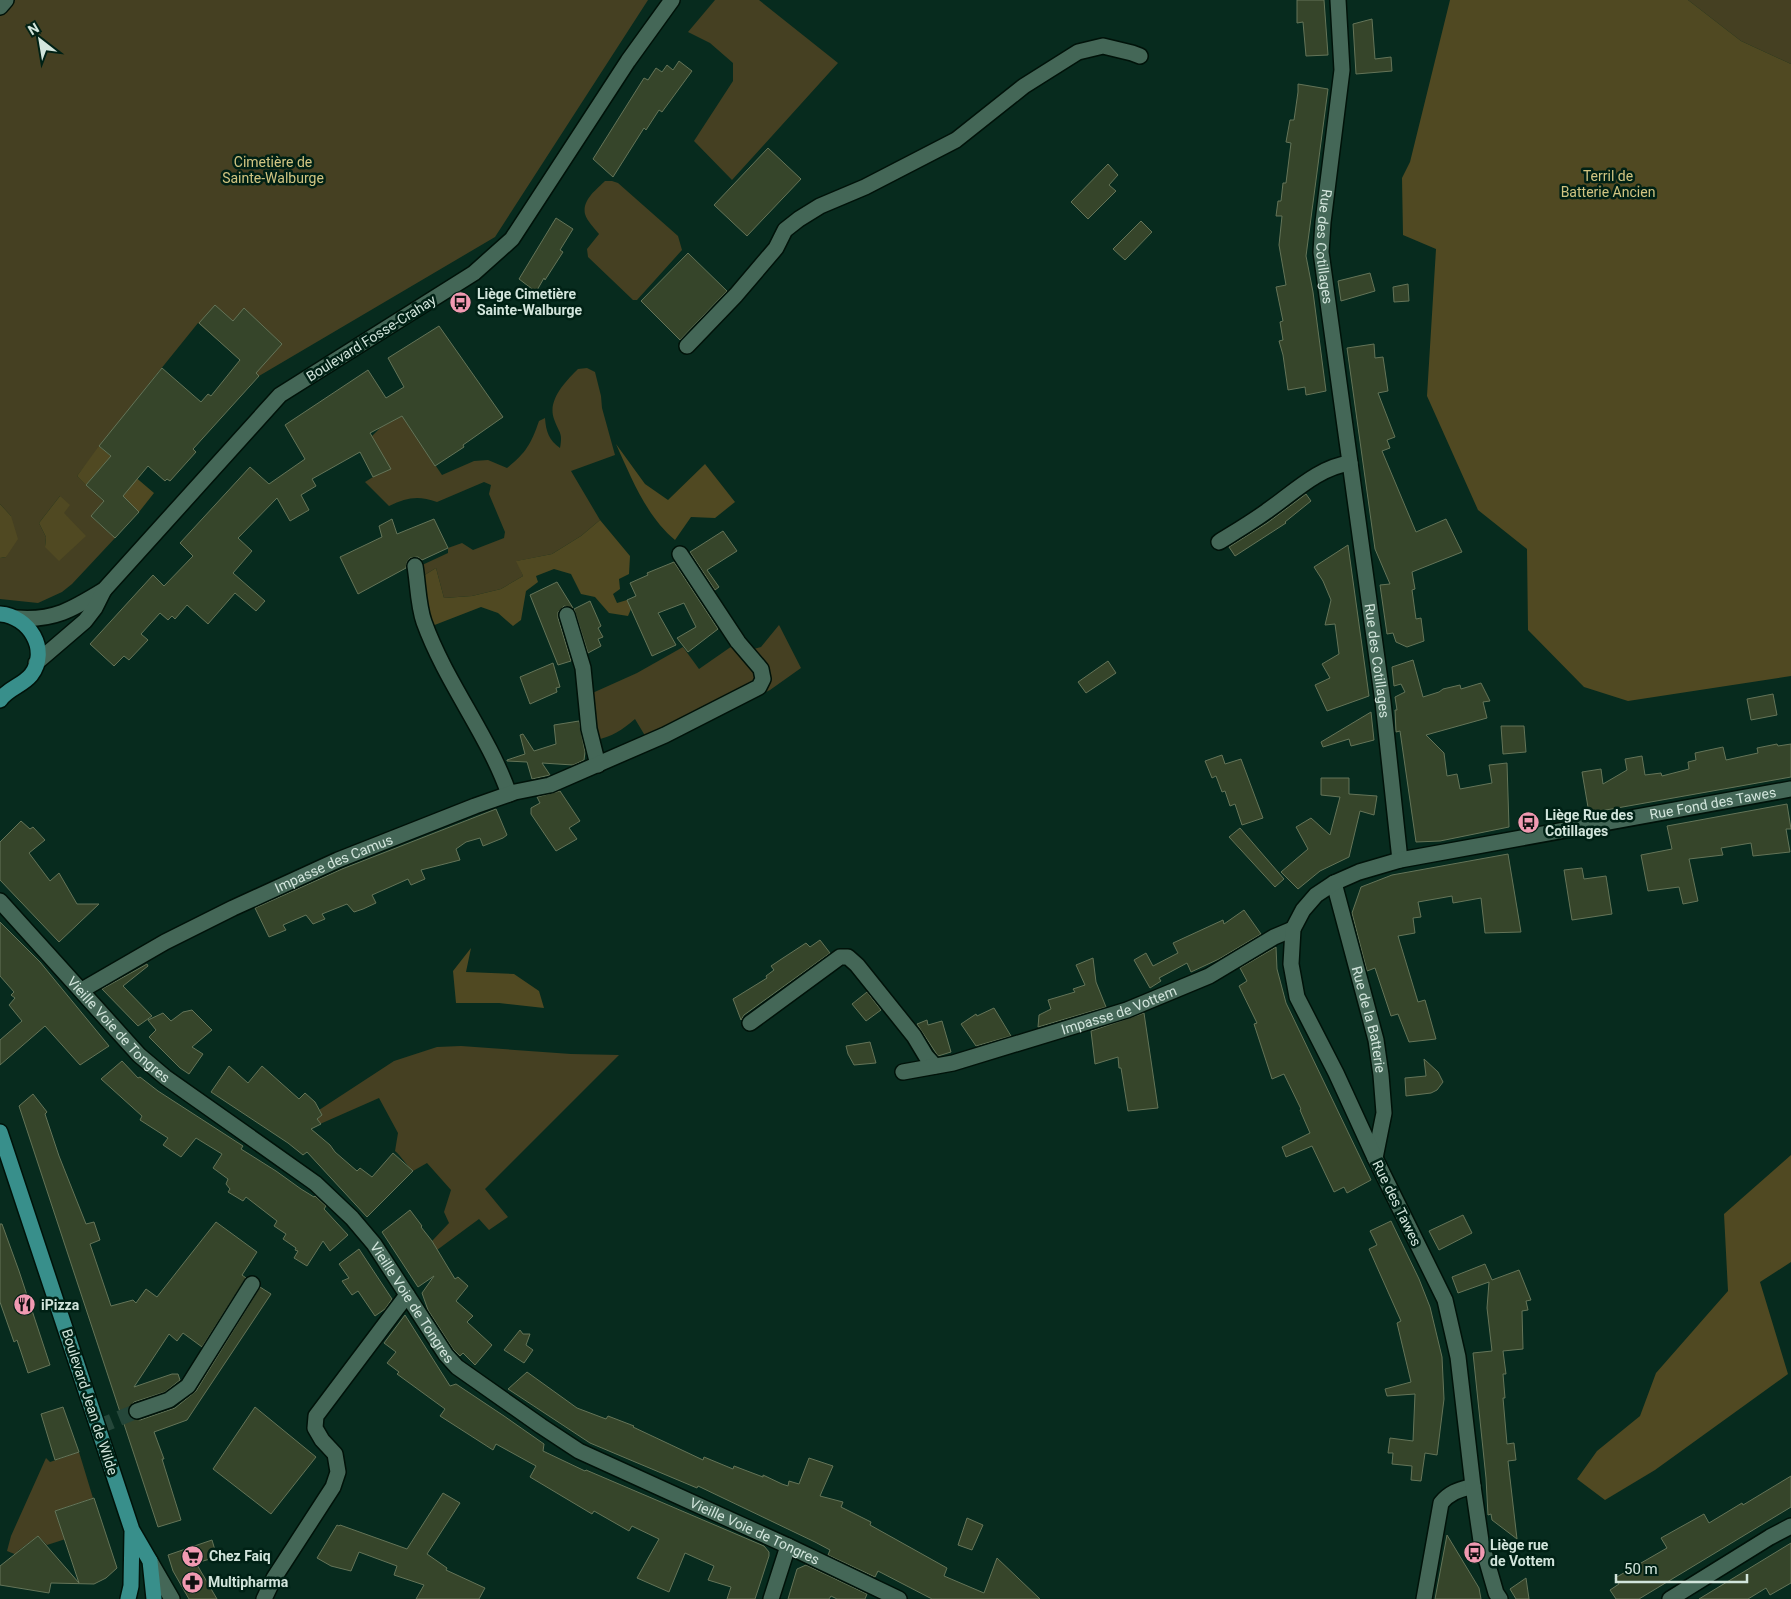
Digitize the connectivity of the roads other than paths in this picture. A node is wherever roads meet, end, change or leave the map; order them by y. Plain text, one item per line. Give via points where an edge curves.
1 (6, 0) edge
2 (672, 0) edge
3 (1338, 0) edge
4 (0, 7) edge
5 (1140, 56) dead end
6 (686, 346) dead end
7 (1350, 463) junction
8 (1219, 542) dead end
9 (680, 554) dead end
10 (415, 566) dead end
11 (104, 590) junction
12 (0, 614) edge
13 (567, 615) dead end
14 (18, 618) junction
15 (36, 663) junction
16 (6, 690) edge
17 (0, 700) edge
18 (598, 765) junction
19 (1791, 789) edge
20 (509, 794) junction
21 (1400, 860) junction
22 (1334, 883) junction
23 (0, 901) edge
24 (1293, 929) junction
25 (82, 990) junction
26 (750, 1023) dead end
27 (935, 1066) junction
28 (903, 1072) dead end
29 (0, 1132) edge
30 (1375, 1158) junction
31 (252, 1284) dead end
32 (407, 1295) junction
33 (137, 1411) tunnel mouth
34 (1473, 1486) junction
35 (1791, 1526) edge
36 (132, 1530) junction
37 (788, 1546) junction
38 (150, 1561) junction
39 (128, 1599) edge
40 (154, 1599) edge
41 (172, 1599) edge
42 (264, 1599) edge
43 (771, 1599) edge
44 (899, 1599) edge
45 (1424, 1599) edge
46 (1500, 1599) edge
47 (1670, 1599) edge

1 - 4 street
2 - 11 street, Boulevard Fosse-Crahay via 628,61 512,239 474,273 280,395
3 - 7 street, Rue des Cotillages via 1342,70 1321,252
5 - 6 street via 1103,46 1078,52 1024,86 956,140 799,219 785,230 776,248 736,295
7 - 8 street via 1328,469
7 - 21 street, Rue des Cotillages via 1383,702
9 - 18 street, Impasse des Camus via 738,642 761,669 763,679 759,687
10 - 20 street via 428,633 497,764
11 - 14 street, Boulevard Fosse-Crahay via 49,618
11 - 15 street, Boulevard Fosse-Crahay via 85,621
12 - 14 main road, Boulevard Fosse-Crahay
13 - 18 street via 583,668 589,728
14 - 15 main road via 36,639
15 - 16 main road, Boulevard Fosse-Crahay via 22,683
16 - 17 main road, Boulevard Fosse-Crahay
18 - 20 street, Impasse des Camus via 550,785
19 - 21 street, Rue Fond des Tawes
20 - 25 street, Impasse des Camus via 338,860 242,904 165,942
21 - 22 street, Rue des Tawes
22 - 24 street, Rue des Tawes via 1303,910
22 - 30 street, Rue de la Batterie via 1376,1040 1384,1114
23 - 25 street, Vieille Voie de Tongres
24 - 27 street, Impasse de Vottem via 1209,976 1128,1010
24 - 30 street, Rue des Tawes via 1291,964 1297,997
25 - 32 street, Vieille Voie de Tongres via 139,1055 165,1077 315,1183 374,1244
26 - 27 street via 840,957 848,957
27 - 28 street, Impasse de Vottem
29 - 36 main road, Boulevard Jean de Wilde
30 - 34 street, Rue des Tawes via 1444,1300 1458,1357
31 - 33 street via 188,1386 169,1400
32 - 37 street, Vieille Voie de Tongres via 457,1367 541,1426 580,1451
32 - 42 street via 316,1416 315,1428 335,1454 338,1472 333,1488 274,1578
34 - 45 street via 1448,1494 1441,1503
34 - 46 street, Rue des Tawes via 1481,1541
35 - 47 street
36 - 38 main road, Boulevard Jean de Wilde
36 - 39 main road, Boulevard Jean de Wilde
37 - 43 street
37 - 44 street, Vieille Voie de Tongres
38 - 40 main road, Boulevard Jean de Wilde
38 - 41 street

